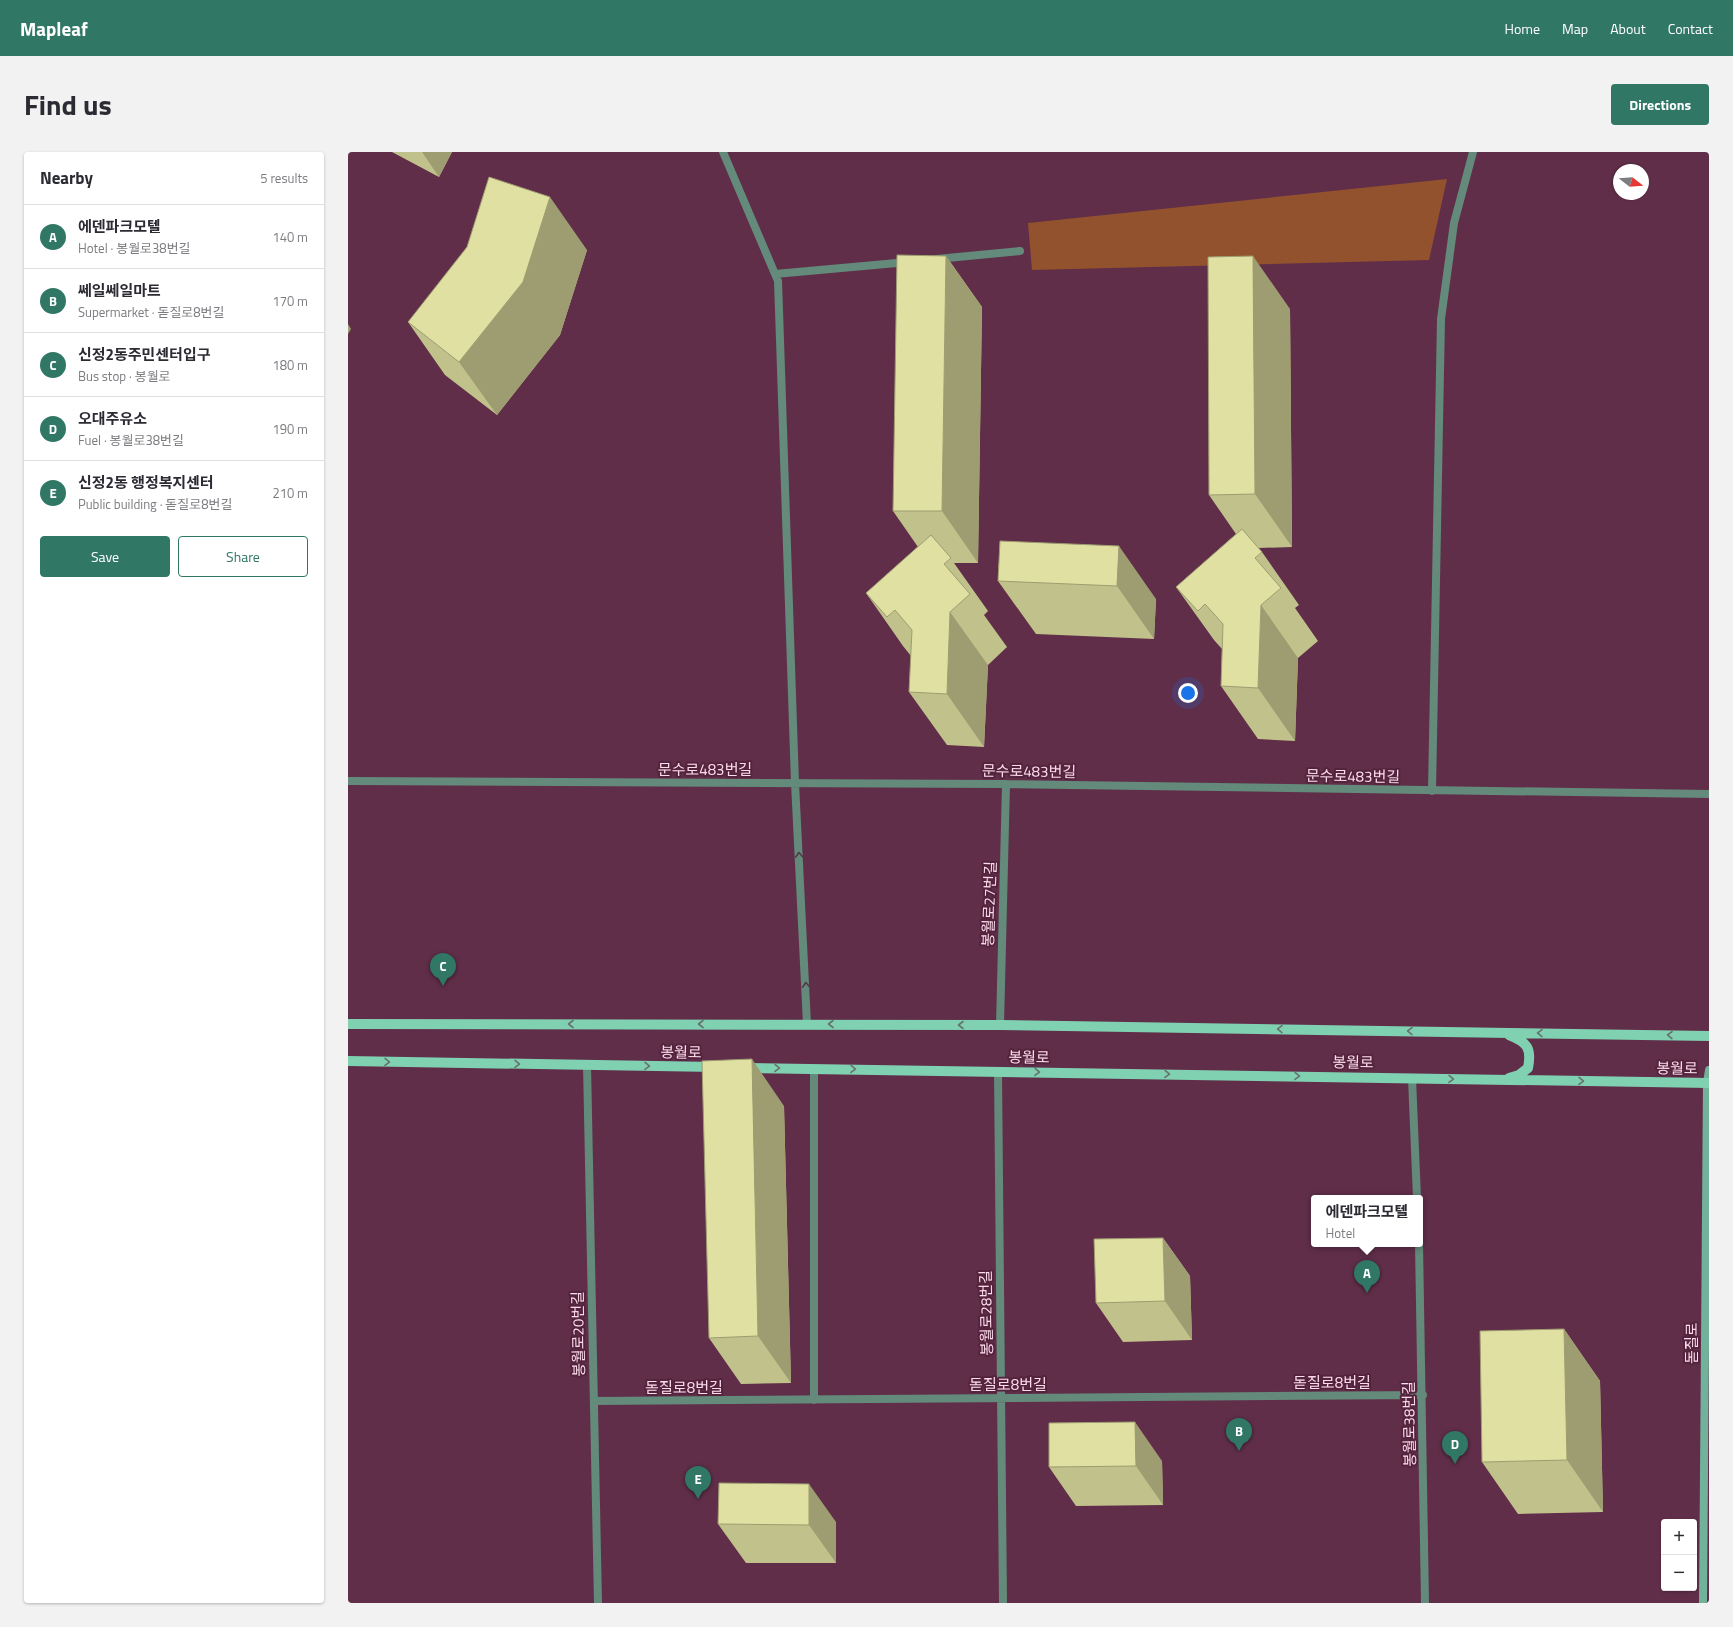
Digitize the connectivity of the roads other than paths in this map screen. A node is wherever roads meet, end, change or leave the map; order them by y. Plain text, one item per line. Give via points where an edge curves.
1 (723, 152) edge
2 (1473, 152) edge
3 (1020, 251) dead end
4 (775, 274) junction
5 (348, 781) edge
6 (796, 783) junction
7 (1006, 784) junction
8 (1432, 791) junction
9 (1709, 794) edge
10 (348, 1024) edge
11 (808, 1024) junction
12 (1000, 1025) junction
13 (1490, 1033) junction
14 (1709, 1036) edge
15 (348, 1062) edge
16 (587, 1065) junction
17 (814, 1069) junction
18 (1709, 1070) edge
19 (998, 1072) junction
20 (1412, 1078) junction
21 (1489, 1079) junction
22 (1708, 1083) edge
23 (1417, 1195) edge
24 (1419, 1247) edge
25 (1422, 1395) junction
26 (1001, 1398) junction
27 (814, 1400) junction
28 (594, 1401) junction
29 (598, 1603) edge
30 (1003, 1603) edge
31 (1425, 1603) edge
32 (1703, 1603) edge

1 - 4 street
2 - 8 street via 1454,223 1441,319
3 - 4 street
4 - 6 street via 778,282
5 - 6 street, 문수로483번길
6 - 7 street, 문수로483번길
11 -> 6 street
7 - 8 street, 문수로483번길
7 - 12 street, 봉월로27번길
8 - 9 street, 문수로483번길
11 -> 10 main road
12 -> 11 main road
13 -> 12 main road
14 -> 13 main road
13 - 21 main road via 1508,1034 1520,1039 1527,1046 1530,1056 1528,1068 1519,1075
15 -> 16 main road, 봉월로
16 -> 17 main road, 봉월로
16 - 28 street, 봉월로20번길
17 -> 19 main road, 봉월로
17 - 27 street
18 - 22 main road, 돋질로
19 -> 20 main road, 봉월로
19 - 26 street, 봉월로28번길
20 -> 21 main road, 봉월로
20 - 23 street
21 -> 22 main road, 봉월로
22 - 32 main road, 돋질로
24 - 25 street, 봉월로38번길
25 - 26 street, 돋질로8번길
25 - 31 street, 봉월로38번길
26 - 27 street, 돋질로8번길
26 - 30 street, 봉월로28번길
27 - 28 street, 돋질로8번길
28 - 29 street, 봉월로20번길

